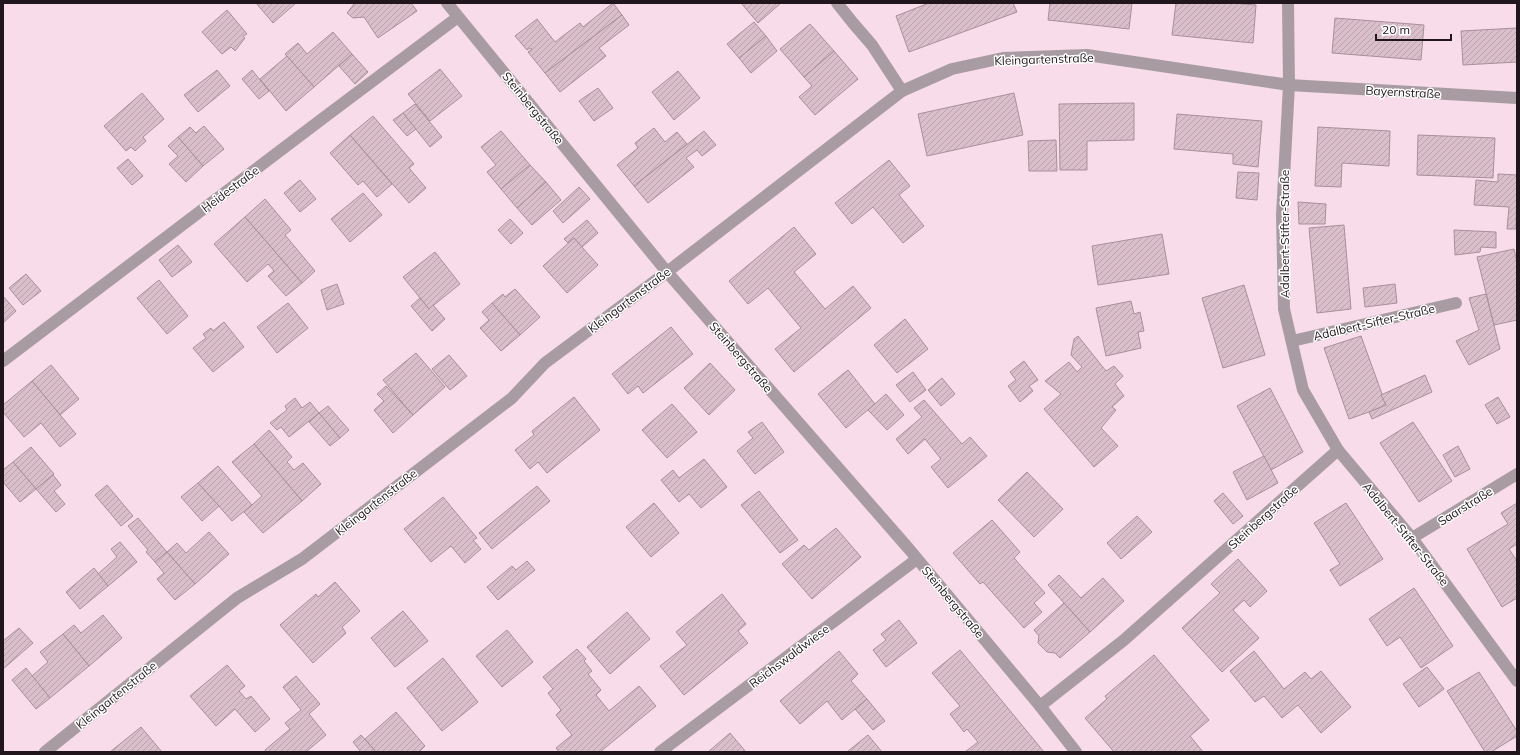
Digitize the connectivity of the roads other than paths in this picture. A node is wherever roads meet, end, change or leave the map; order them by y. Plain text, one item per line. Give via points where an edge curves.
1 (447, 3) edge
2 (837, 3) edge
3 (1288, 3) edge
4 (458, 17) junction
5 (1289, 85) junction
6 (902, 91) junction
7 (1517, 98) edge
8 (667, 272) junction
9 (1456, 303) dead end
10 (1292, 341) junction
11 (3, 361) edge
12 (1338, 450) junction
13 (1517, 474) edge
14 (1412, 538) junction
15 (917, 559) junction
16 (1517, 681) edge
17 (1040, 706) junction
18 (45, 752) edge
19 (660, 752) edge
20 (1076, 752) edge

1 - 4 street, Steinbergstraße
2 - 6 street via 872,45
3 - 5 street, Adalbert-Stifter-Straße
4 - 8 street, Steinbergstraße
4 - 11 street, Heidestraße
5 - 6 street, Kleingartenstraße via 1087,55 1003,58 952,69
5 - 7 street, Bayernstraße
5 - 10 street, Adalbert-Stifter-Straße via 1282,215 1284,309
6 - 8 street, Kleingartenstraße
8 - 15 street, Steinbergstraße
8 - 18 street, Kleingartenstraße via 545,363 512,398 302,559 238,598
9 - 10 street, Adalbert-Sifter-Straße
10 - 12 street, Adalbert-Stifter-Straße via 1303,390
12 - 14 street, Adalbert-Stifter-Straße
12 - 17 street, Steinbergstraße via 1124,640
13 - 14 street, Saarstraße
14 - 16 street, Adalbert-Stifter-Straße
15 - 17 street, Steinbergstraße
15 - 19 street, Reichswaldwiese
17 - 20 street, Steinbergstraße

